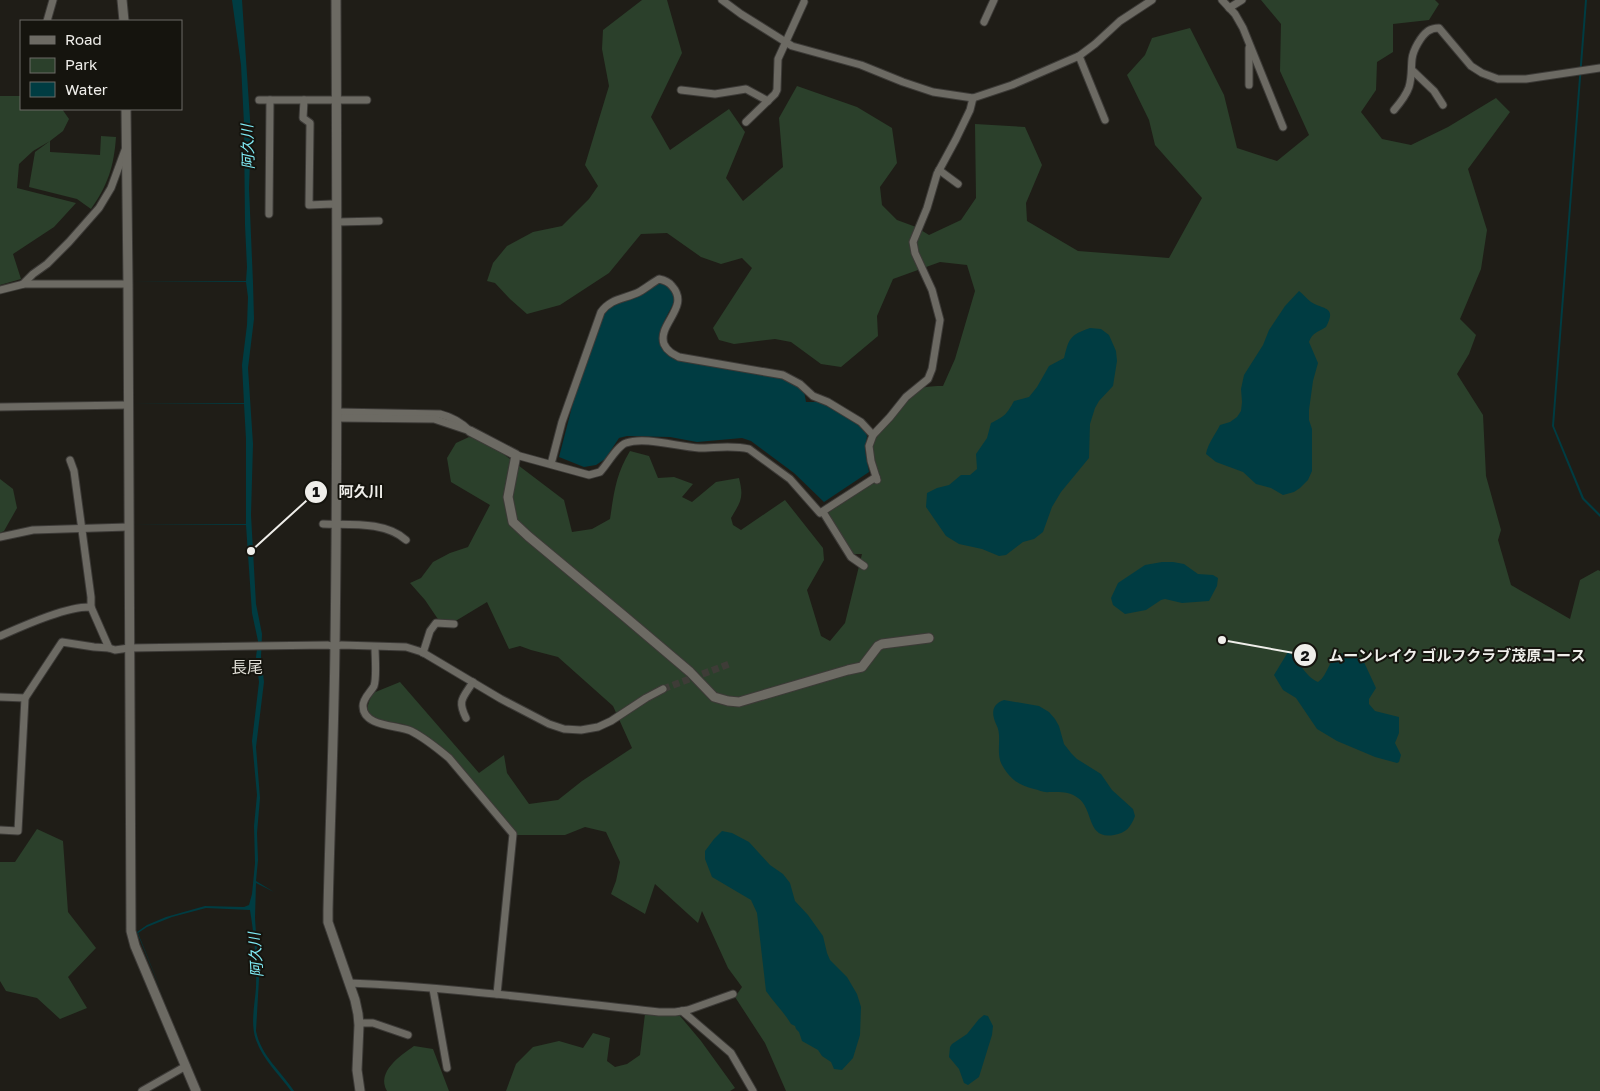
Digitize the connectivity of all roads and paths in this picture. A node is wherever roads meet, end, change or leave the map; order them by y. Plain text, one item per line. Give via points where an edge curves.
1 (53, 0) edge
2 (122, 0) edge
3 (336, 0) edge
4 (722, 0) edge
5 (994, 0) edge
6 (1149, 0) edge
7 (1222, 0) edge
8 (1242, 0) edge
9 (804, 2) dead end
10 (1229, 8) junction
11 (48, 20) edge
12 (124, 20) edge
13 (984, 22) dead end
14 (785, 42) junction
15 (1248, 42) junction
16 (1079, 56) junction
17 (1600, 68) edge
18 (1412, 70) junction
19 (1249, 85) dead end
20 (681, 90) dead end
21 (973, 98) junction
22 (259, 100) dead end
23 (270, 100) junction
24 (304, 100) junction
25 (336, 100) junction
26 (368, 100) dead end
27 (768, 101) junction
28 (1443, 105) dead end
29 (126, 110) edge
30 (1394, 110) dead end
31 (1105, 120) dead end
32 (746, 122) dead end
33 (1283, 127) dead end
34 (126, 150) junction
35 (939, 170) junction
36 (958, 184) dead end
37 (337, 206) junction
38 (269, 214) dead end
39 (379, 221) dead end
40 (337, 222) junction
41 (23, 284) junction
42 (128, 284) junction
43 (0, 290) edge
44 (128, 405) junction
45 (0, 407) edge
46 (337, 415) junction
47 (470, 431) joint
48 (873, 435) junction
49 (516, 455) junction
50 (70, 460) dead end
51 (550, 464) junction
52 (823, 512) junction
53 (323, 524) dead end
54 (336, 525) junction
55 (128, 527) junction
56 (81, 528) junction
57 (0, 537) edge
58 (406, 540) dead end
59 (864, 566) dead end
60 (91, 607) junction
61 (454, 624) dead end
62 (0, 636) edge
63 (929, 638) dead end
64 (335, 647) junction
65 (375, 647) junction
66 (109, 648) junction
67 (129, 648) junction
68 (423, 653) junction
69 (473, 682) junction
70 (663, 690) tunnel mouth
71 (0, 697) edge
72 (24, 698) junction
73 (466, 718) dead end
74 (0, 830) edge
75 (349, 983) junction
76 (433, 988) junction
77 (497, 994) junction
78 (733, 994) dead end
79 (682, 1011) junction
80 (359, 1023) junction
81 (408, 1035) dead end
82 (186, 1066) junction
83 (447, 1068) dead end
84 (142, 1091) edge
85 (196, 1091) edge
86 (360, 1091) edge
87 (753, 1091) edge

1 - 11 street
2 - 12 street
3 - 25 street
4 - 14 street
5 - 13 street
6 - 16 street
7 - 10 street
8 - 10 street
9 - 14 street
10 - 15 street
14 - 21 street via 861,65 933,92
14 - 27 street via 777,64 777,90
15 - 19 street
15 - 33 street
16 - 21 street
16 - 31 street
17 - 18 street via 1526,79 1498,79 1471,66 1439,28 1426,33 1413,55
18 - 28 street via 1434,91
18 - 30 street via 1409,88
20 - 27 street via 714,94 746,89
21 - 35 street
22 - 23 street
23 - 24 street
23 - 38 street
24 - 25 street
24 - 37 street via 303,118 310,123 309,204
25 - 26 street
25 - 37 street
27 - 32 street
29 - 34 street
34 - 41 street via 112,188 99,208 69,242
34 - 42 street
35 - 36 street
35 - 48 street via 913,242 940,320 932,369 928,379
37 - 40 street
39 - 40 street
40 - 46 street
41 - 42 street
41 - 43 street
42 - 44 street
44 - 45 street
44 - 55 street
46 - 47 street via 432,413 455,419
46 - 54 street
47 - 49 street
48 - 51 street via 861,422 782,375 679,357 668,350 664,334 678,302 678,293 659,279 639,292 606,304 601,312
48 - 52 street via 869,446 876,479
49 - 51 street
49 - 63 street via 508,497 513,522 690,672 714,697 728,702 756,698 862,667 882,644
50 - 56 street
51 - 52 street via 589,474 600,472 620,447 642,441 697,448 741,447 749,449 790,479 820,513
52 - 59 street via 851,557
53 - 54 street
54 - 58 street via 378,527
54 - 64 street
55 - 56 street
55 - 67 street
56 - 57 street via 33,530
56 - 60 street
60 - 62 street via 43,619
60 - 66 street
61 - 68 street via 436,623
64 - 65 street
64 - 67 street
64 - 75 street via 328,922
65 - 68 street via 406,647
65 - 77 street via 374,685 363,704 368,717 376,723 410,730 449,758 513,834
66 - 67 street
66 - 72 street via 62,642
67 - 82 street via 131,931
68 - 69 street
69 - 70 street via 548,724 581,730 611,721
69 - 73 street via 461,702
71 - 72 street
72 - 74 street via 18,831
75 - 76 street
75 - 80 street
76 - 77 street
76 - 83 street
77 - 79 street via 659,1012
78 - 79 street
79 - 87 street via 731,1053
80 - 81 street via 373,1023
80 - 86 street via 357,1070
82 - 84 street
82 - 85 street

